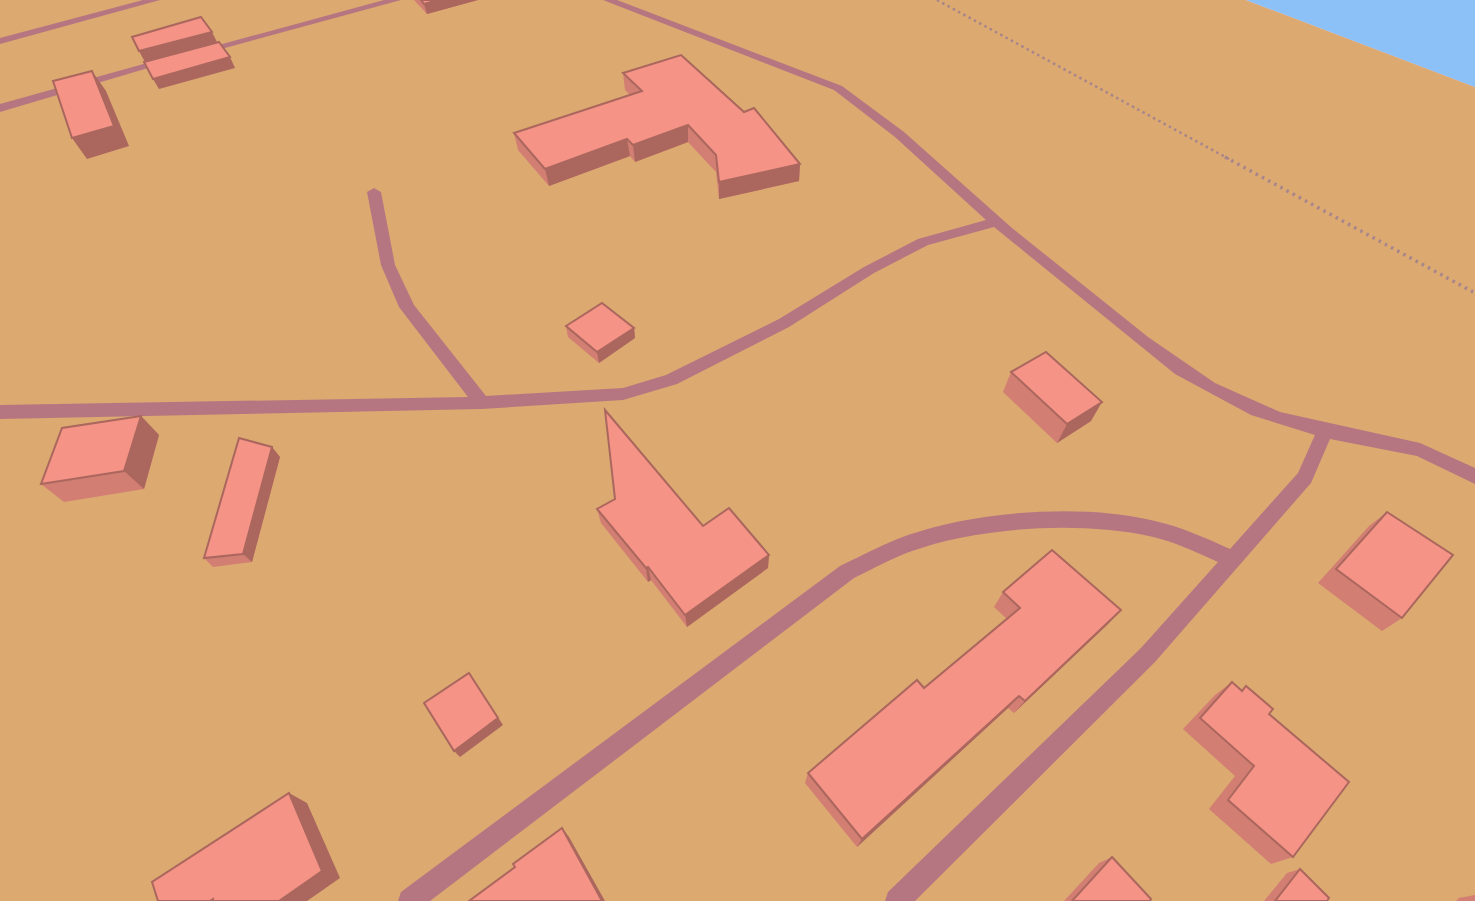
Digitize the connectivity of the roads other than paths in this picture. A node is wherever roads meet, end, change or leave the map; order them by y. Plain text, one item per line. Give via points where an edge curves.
1 (155, 0) edge
2 (396, 0) edge
3 (608, 0) edge
4 (0, 41) edge
5 (191, 54) edge
6 (178, 58) edge
7 (0, 108) edge
8 (374, 192) dead end
9 (996, 222) junction
10 (482, 403) junction
11 (0, 412) edge
12 (1325, 431) junction
13 (1475, 477) edge
14 (1232, 559) junction
15 (410, 901) edge
16 (897, 901) edge

1 - 4 lane
2 - 5 lane
3 - 9 lane via 838,88 903,134
6 - 7 lane
8 - 10 lane via 388,265 407,307
9 - 10 lane via 923,242 784,323 671,380 623,394
9 - 12 lane via 1191,376 1279,420
10 - 11 lane
12 - 13 lane via 1404,444 1447,459
12 - 14 lane via 1305,478
14 - 15 lane via 1149,527 1107,521 972,528 911,543 847,572
14 - 16 lane via 1148,655

